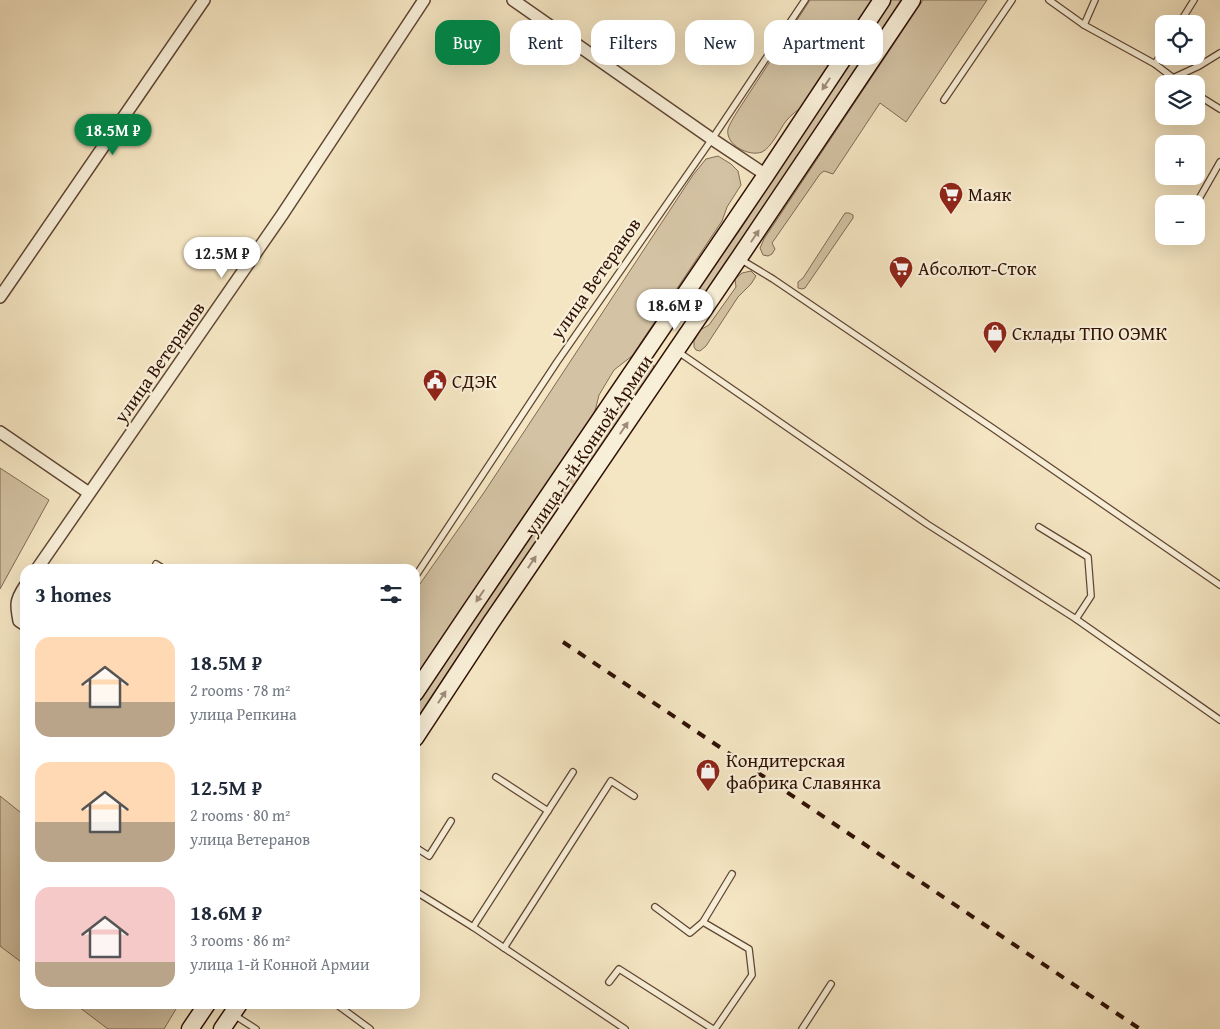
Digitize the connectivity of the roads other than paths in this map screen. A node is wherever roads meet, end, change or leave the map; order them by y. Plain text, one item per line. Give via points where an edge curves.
1 (204, 0) edge
2 (424, 0) edge
3 (513, 0) edge
4 (805, 0) edge
5 (882, 0) edge
6 (912, 0) edge
7 (1012, 0) edge
8 (1049, 0) edge
9 (1095, 0) edge
10 (1194, 0) edge
11 (1185, 15) edge
12 (1084, 25) junction
13 (1220, 53) edge
14 (1155, 64) edge
15 (1156, 65) edge
16 (1169, 75) edge
17 (1180, 75) edge
18 (944, 100) dead end
19 (1205, 100) edge
20 (1220, 109) edge
21 (712, 139) junction
22 (1220, 162) edge
23 (766, 175) junction
24 (1201, 195) edge
25 (740, 258) junction
26 (0, 297) edge
27 (656, 336) junction
28 (677, 351) junction
29 (0, 432) edge
30 (89, 493) junction
31 (1039, 527) dead end
32 (40, 564) edge
33 (420, 569) edge
34 (1220, 585) edge
35 (20, 595) edge
36 (1076, 619) junction
37 (20, 622) edge
38 (420, 686) edge
39 (1220, 720) edge
40 (420, 730) edge
41 (573, 772) dead end
42 (496, 776) dead end
43 (634, 796) dead end
44 (548, 811) junction
45 (451, 821) dead end
46 (420, 850) edge
47 (732, 874) dead end
48 (420, 894) edge
49 (655, 906) dead end
50 (704, 922) junction
51 (473, 928) junction
52 (504, 948) junction
53 (610, 982) dead end
54 (832, 984) dead end
55 (204, 1009) edge
56 (233, 1009) edge
57 (236, 1009) edge
58 (343, 1009) edge
59 (190, 1029) edge
60 (222, 1029) edge
61 (256, 1029) edge
62 (370, 1029) edge
63 (625, 1029) edge
64 (714, 1029) edge
65 (802, 1029) edge

1 - 26 street
2 - 30 street, улица Ветеранов via 282,215
3 - 21 street
4 - 21 lane, улица Ветеранов
5 -> 23 main road, улица 1-й Конной Армии
25 -> 6 main road, улица 1-й Конной Армии
7 - 18 lane
8 - 12 lane
9 - 12 lane
10 - 11 lane
12 - 14 lane
13 - 17 lane
15 - 16 lane
19 - 20 lane
21 - 23 street
21 - 33 lane, улица Ветеранов via 557,362
22 - 24 lane
23 - 27 main road, улица 1-й Конной Армии
25 - 28 main road, улица 1-й Конной Армии
25 - 34 lane
27 - 28 main road
27 -> 38 main road, улица 1-й Конной Армии
28 - 36 lane via 927,524
40 -> 28 main road, улица 1-й Конной Армии
29 - 30 street
30 - 32 street, улица Ветеранов
31 - 36 lane via 1088,557 1090,596
35 - 37 street via 16,606
36 - 39 lane
41 - 44 lane
42 - 44 lane
43 - 52 lane via 611,781
44 - 51 lane
45 - 46 lane via 429,856
47 - 50 lane
48 - 51 lane
49 - 50 lane via 690,933
50 - 64 lane via 749,949 752,975
51 - 52 lane
52 - 63 lane
53 - 64 lane via 620,968
54 - 65 lane
55 - 59 main road
56 - 60 main road
57 - 61 lane
58 - 62 lane

